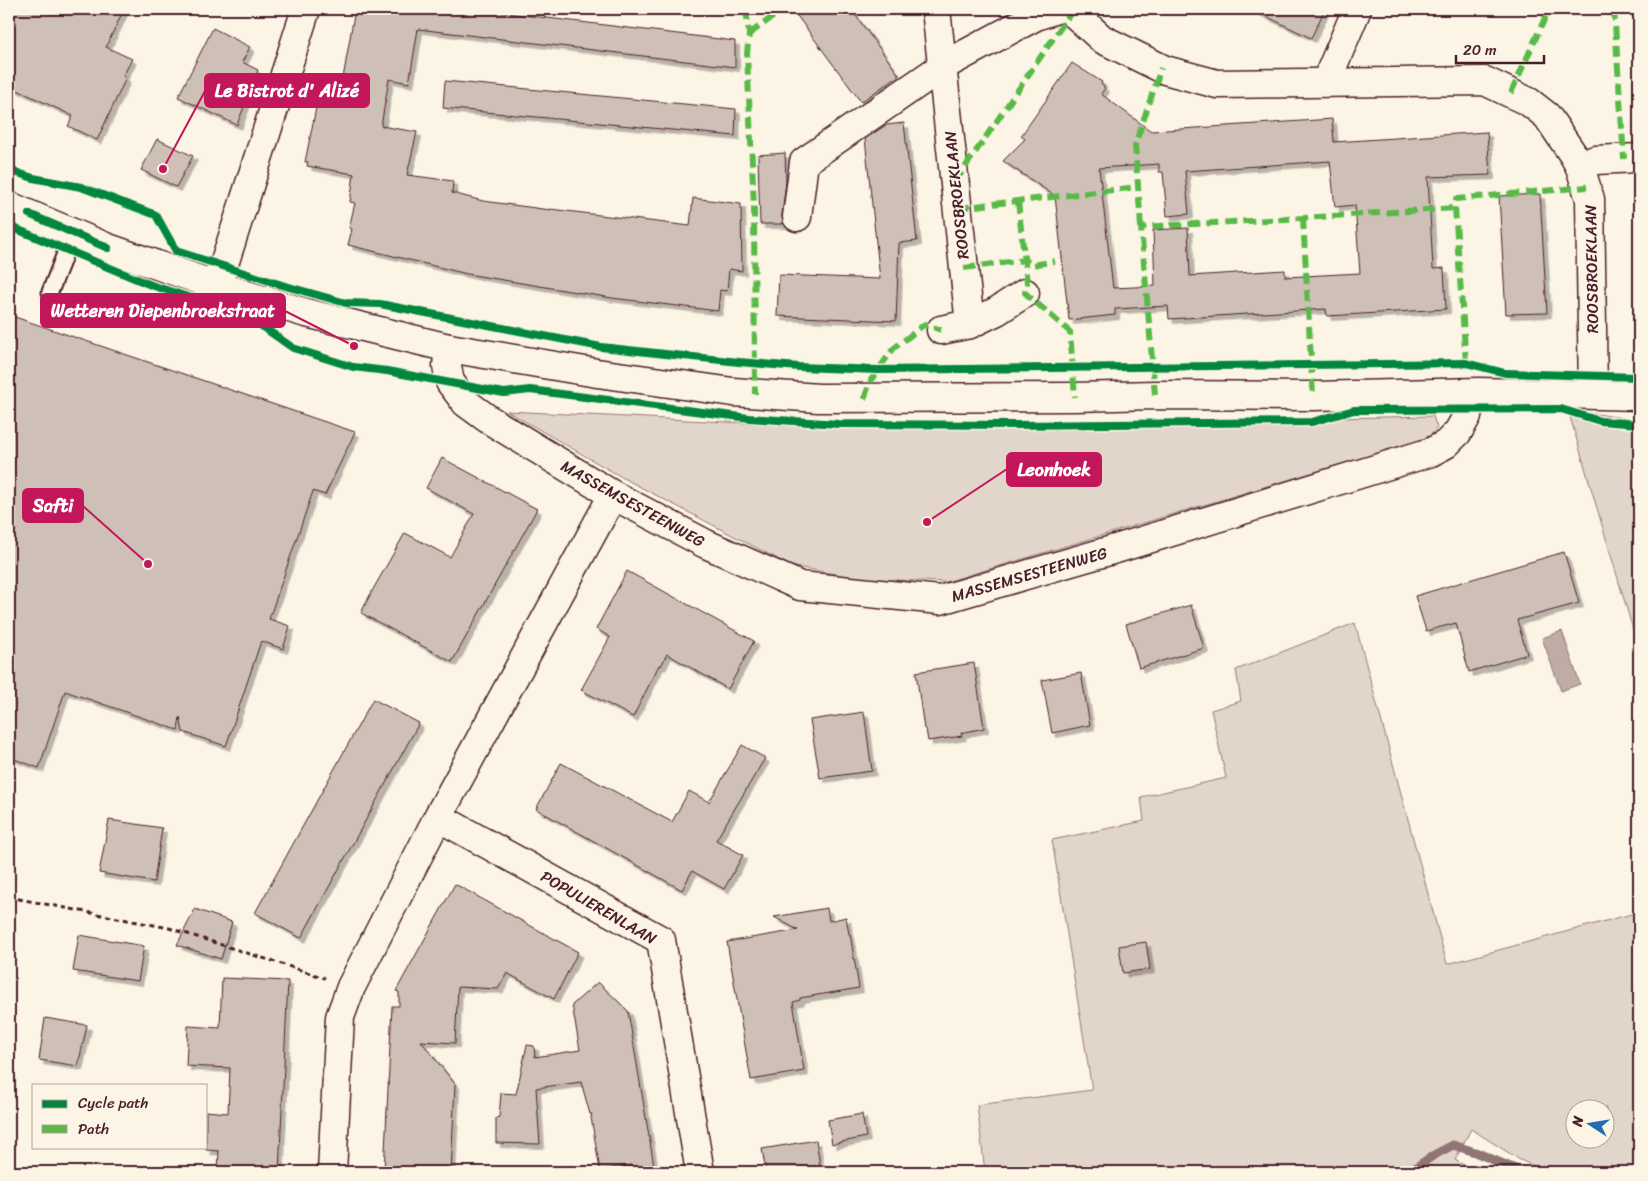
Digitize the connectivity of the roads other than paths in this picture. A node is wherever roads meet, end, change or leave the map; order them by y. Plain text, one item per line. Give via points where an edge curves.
1 (306, 9) edge
2 (936, 9) edge
3 (1056, 9) edge
4 (1069, 9) edge
5 (1357, 9) edge
6 (943, 66) junction
7 (1326, 82) junction
8 (1639, 158) edge
9 (1580, 167) junction
10 (9, 206) edge
11 (797, 217) dead end
12 (73, 233) junction
13 (217, 286) junction
14 (50, 292) dead end
15 (1025, 293) dead end
16 (970, 324) junction
17 (940, 330) dead end
18 (449, 348) junction
19 (1468, 393) junction
20 (1593, 394) junction
21 (1639, 396) edge
22 (613, 495) junction
23 (438, 817) junction
24 (332, 1172) edge
25 (700, 1172) edge

1 - 13 street
2 - 6 street, ROOSBROEKLAAN
3 - 6 street via 1036,16
4 - 7 street, ROOSBROEKLAAN via 1102,40 1165,70 1217,84
5 - 7 street
6 - 11 street via 804,162
6 - 16 street, ROOSBROEKLAAN
7 - 9 street, ROOSBROEKLAAN via 1485,81 1530,102 1547,116
8 - 9 street via 1595,160
9 - 20 street, ROOSBROEKLAAN via 1590,199
10 - 12 street
12 - 13 street
12 - 14 lane
13 - 18 street via 306,313
15 - 16 street
16 - 17 street
18 - 19 street via 733,392 819,398
18 - 22 street, MASSEMSESTEENWEG via 447,366 450,382 466,403
19 - 20 street
19 - 22 street, MASSEMSESTEENWEG via 1467,416 1458,432 1431,452 940,600 800,586 706,544
20 - 21 street
22 - 23 street
23 - 24 street via 351,987 340,1017
23 - 25 street, POPULIERENLAAN via 662,940

